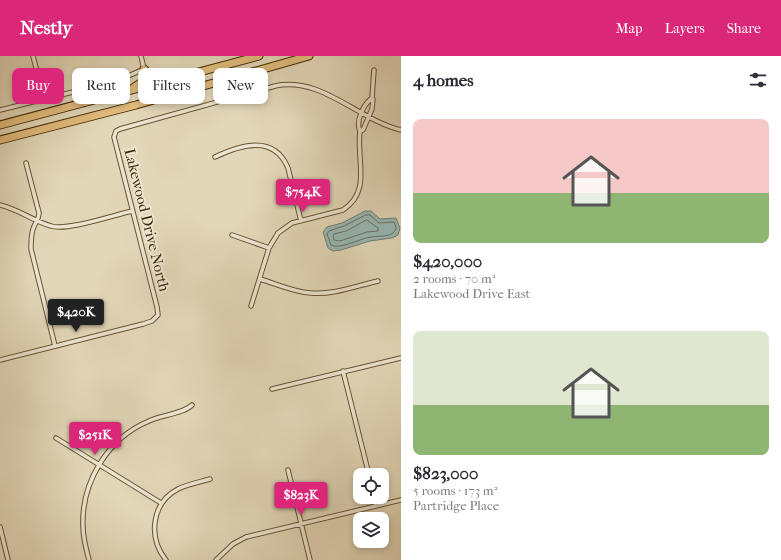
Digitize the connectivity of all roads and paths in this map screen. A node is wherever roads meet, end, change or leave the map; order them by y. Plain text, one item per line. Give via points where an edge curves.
1 (33, 56) edge
2 (141, 56) edge
3 (259, 56) edge
4 (309, 56) edge
5 (36, 68) edge
6 (144, 68) edge
7 (374, 70) dead end
8 (138, 71) edge
9 (205, 71) edge
10 (64, 94) edge
11 (372, 98) junction
12 (24, 104) edge
13 (81, 104) edge
14 (0, 110) edge
15 (362, 113) junction
16 (369, 116) junction
17 (0, 125) edge
18 (401, 130) edge
19 (360, 131) junction
20 (0, 140) edge
21 (214, 157) dead end
22 (26, 163) dead end
23 (0, 205) edge
24 (132, 210) junction
25 (37, 221) junction
26 (301, 221) junction
27 (232, 235) dead end
28 (270, 248) junction
29 (260, 279) junction
30 (378, 281) dead end
31 (251, 306) dead end
32 (55, 346) junction
33 (401, 358) edge
34 (0, 360) edge
35 (343, 371) junction
36 (272, 389) dead end
37 (192, 404) dead end
38 (56, 438) dead end
39 (99, 464) junction
40 (367, 468) edge
41 (288, 470) dead end
42 (210, 479) dead end
43 (401, 500) edge
44 (162, 503) junction
45 (376, 506) joint
46 (301, 524) junction
47 (0, 527) edge
48 (8, 560) edge
49 (89, 560) edge
50 (166, 560) edge
51 (216, 560) edge
52 (310, 560) edge

1 - 5 street
2 - 6 street
3 - 9 highway
4 - 20 highway
7 - 11 street
8 - 10 street via 117,80
11 - 15 street
11 - 16 street
12 - 14 street
13 - 17 highway
15 - 16 street
15 - 19 street
15 - 24 street, Lakewood Drive North via 311,88 302,85 282,85 120,129 114,137
16 - 18 street
16 - 19 street via 363,130
19 - 26 street via 361,180 356,198 343,210
21 - 26 street via 253,145 266,146 278,153 288,168
22 - 25 street via 39,213
23 - 25 street
24 - 25 street via 69,226 54,227
24 - 32 street, Lakewood Drive North via 158,315 144,324
25 - 32 street via 32,234 31,249
26 - 28 street via 282,228
27 - 28 street
28 - 29 street
29 - 30 street via 301,292 315,293 342,290
29 - 31 street
32 - 34 street
33 - 35 street
35 - 36 street
35 - 40 street
37 - 39 street via 185,410 138,426 117,442
38 - 39 street
39 - 44 street
39 - 49 street via 87,490 82,516
41 - 46 street
42 - 44 street via 178,489
43 - 45 street
44 - 50 street via 155,518 154,537
45 - 46 street
46 - 51 street via 246,537 233,544
46 - 52 street
47 - 48 street

